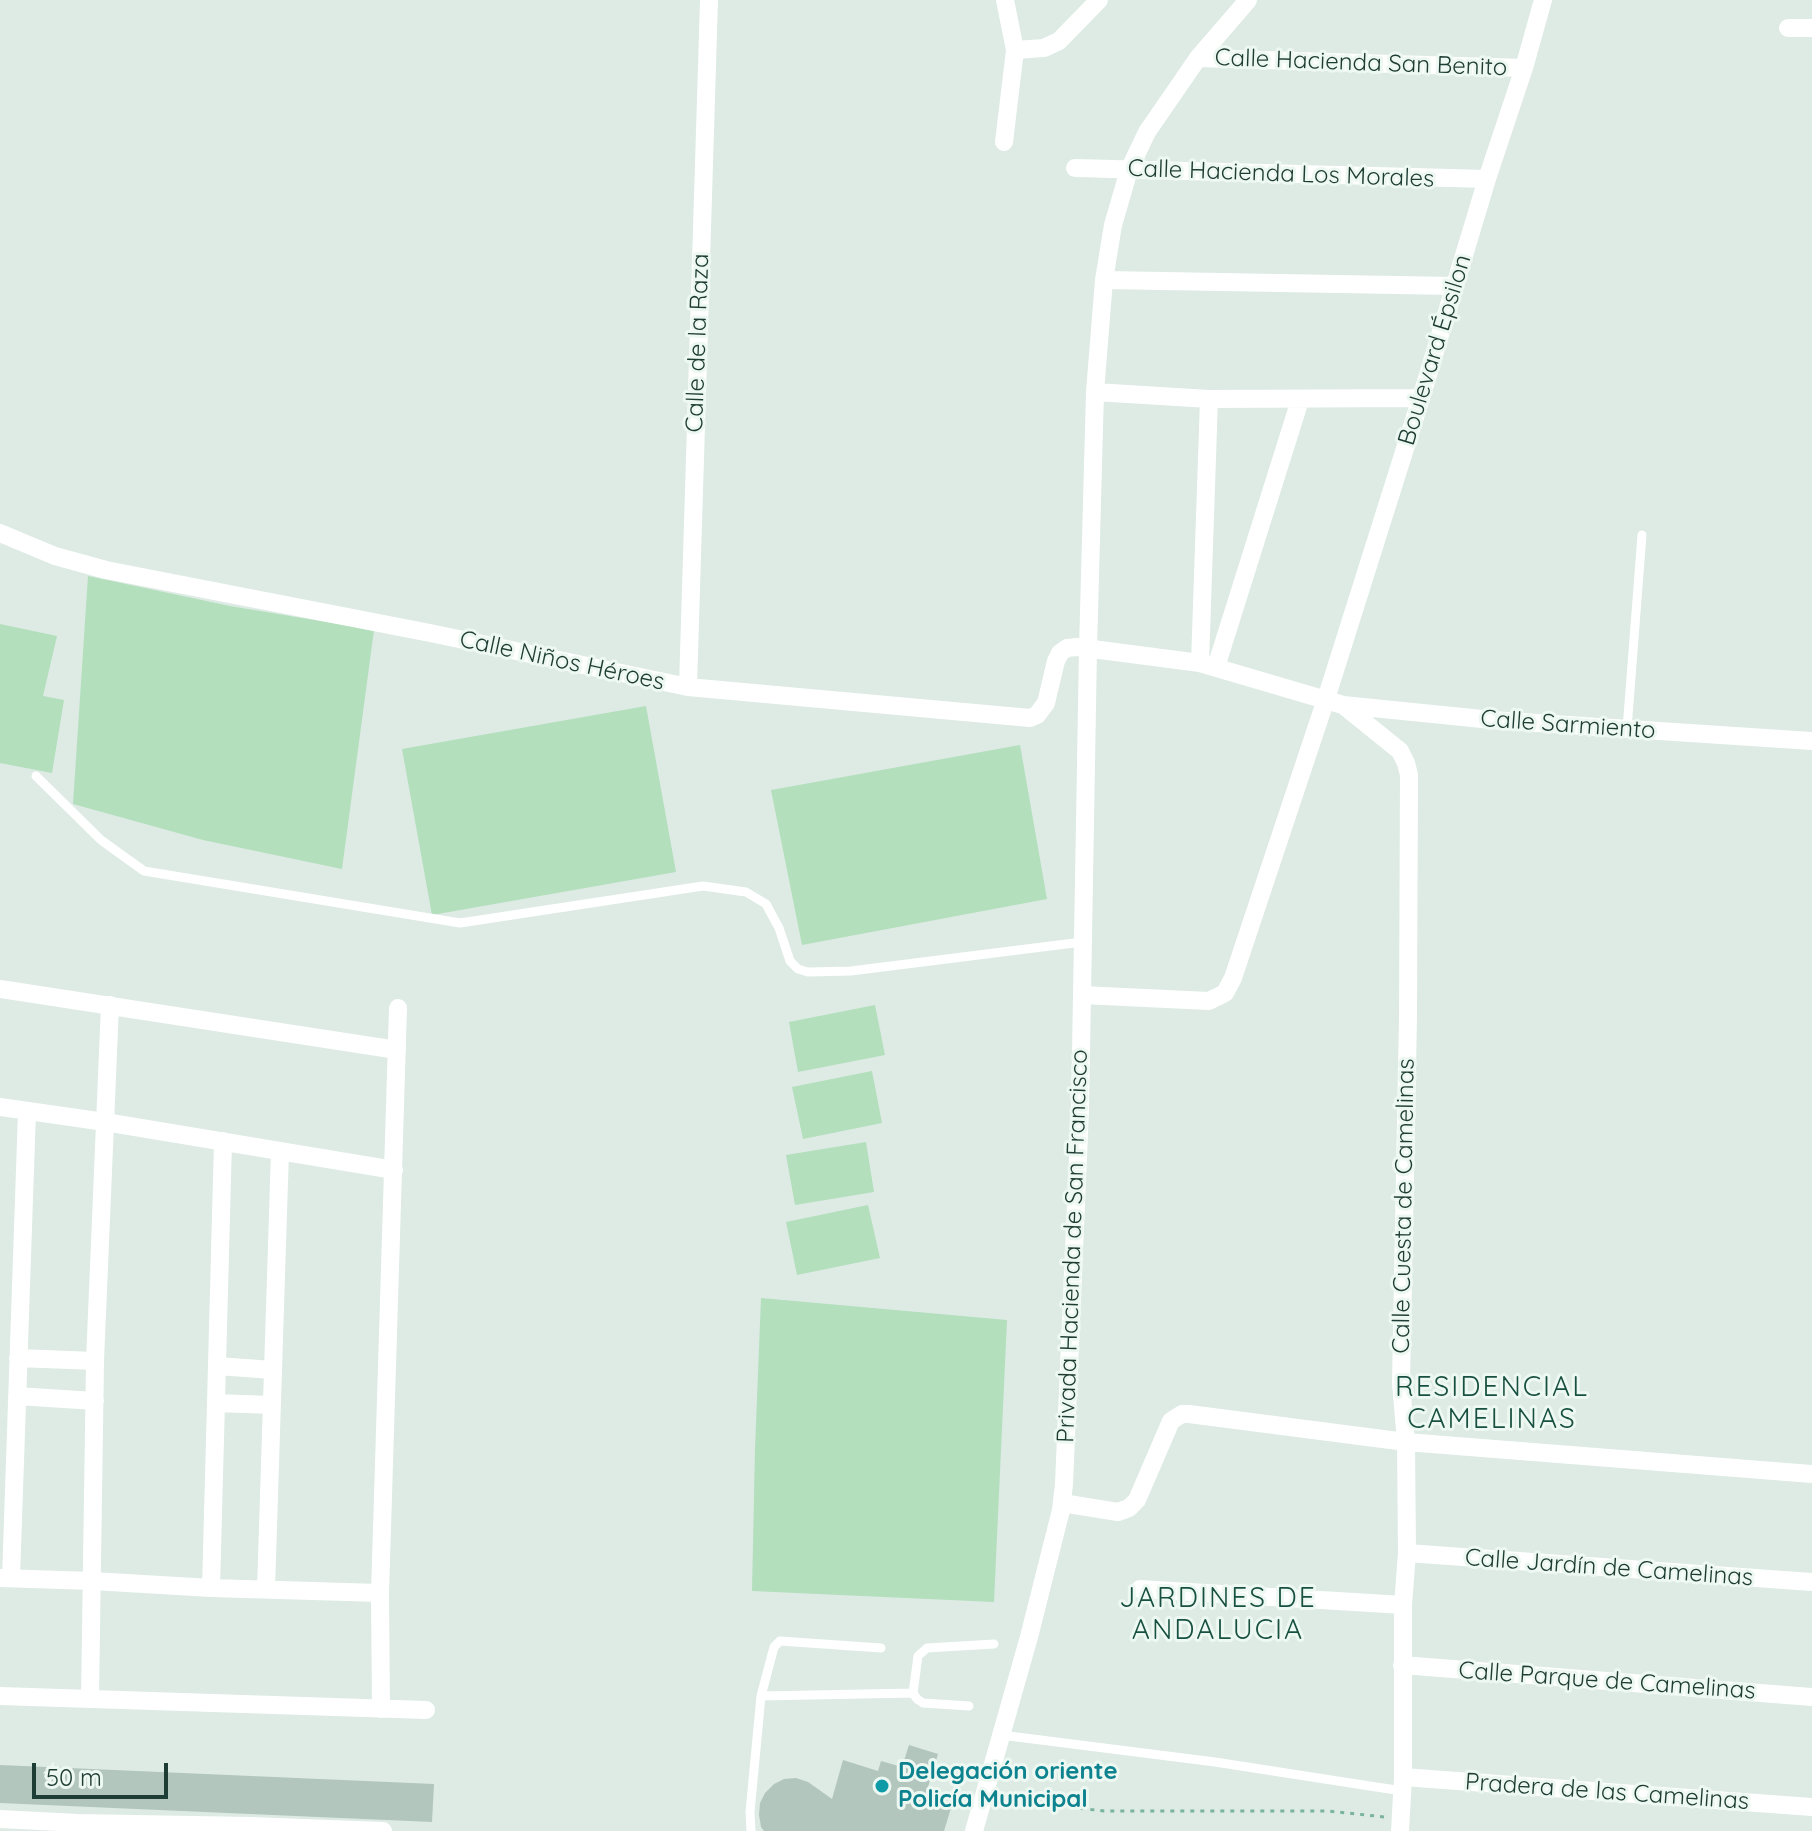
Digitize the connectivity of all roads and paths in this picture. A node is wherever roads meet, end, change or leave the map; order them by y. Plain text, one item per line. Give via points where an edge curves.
1 (709, 0) edge
2 (1005, 0) edge
3 (1099, 0) edge
4 (1248, 0) edge
5 (1543, 0) edge
6 (1788, 28) dead end
7 (1812, 28) edge
8 (1015, 50) junction
9 (1198, 58) junction
10 (1524, 68) junction
11 (1004, 142) dead end
12 (1075, 168) dead end
13 (1129, 170) junction
14 (1487, 179) junction
15 (1104, 280) junction
16 (1455, 286) junction
17 (1095, 392) junction
18 (1421, 398) junction
19 (1209, 399) junction
20 (1300, 400) junction
21 (0, 533) edge
22 (1642, 535) dead end
23 (1088, 649) junction
24 (1208, 665) junction
25 (688, 687) junction
26 (1334, 702) junction
27 (1627, 729) junction
28 (1812, 741) edge
29 (36, 776) dead end
30 (1082, 942) junction
31 (0, 989) edge
32 (1082, 995) junction
33 (110, 1005) junction
34 (398, 1008) dead end
35 (397, 1050) junction
36 (0, 1107) edge
37 (27, 1111) junction
38 (105, 1122) junction
39 (223, 1141) junction
40 (280, 1151) junction
41 (394, 1170) junction
42 (18, 1358) junction
43 (95, 1361) junction
44 (217, 1366) junction
45 (273, 1370) junction
46 (17, 1396) junction
47 (95, 1401) junction
48 (216, 1403) junction
49 (272, 1405) junction
50 (1406, 1442) junction
51 (1812, 1474) edge
52 (1062, 1503) junction
53 (1407, 1553) junction
54 (6, 1578) edge
55 (93, 1581) junction
56 (1812, 1582) edge
57 (211, 1588) junction
58 (266, 1589) junction
59 (1140, 1589) dead end
60 (380, 1593) junction
61 (1403, 1605) junction
62 (994, 1644) dead end
63 (881, 1648) dead end
64 (1402, 1665) junction
65 (913, 1693) junction
66 (0, 1696) edge
67 (761, 1696) junction
68 (1812, 1697) edge
69 (90, 1698) junction
70 (969, 1706) dead end
71 (381, 1709) junction
72 (426, 1710) dead end
73 (1001, 1735) junction
74 (1402, 1784) junction
75 (984, 1797) junction
76 (1812, 1807) edge
77 (2, 1823) edge
78 (1400, 1825) edge
79 (78, 1827) edge
80 (197, 1828) edge
81 (251, 1828) edge
82 (366, 1831) edge
83 (383, 1831) edge
84 (751, 1831) edge
85 (974, 1831) edge

1 - 25 street, Calle de la Raza
2 - 8 street
3 - 8 street via 1059,41
4 - 9 street, Privada Hacienda de San Francisco
5 - 10 street, Boulevard Épsilon
6 - 7 street
8 - 11 street
9 - 10 street, Calle Hacienda San Benito
9 - 13 street, Privada Hacienda de San Francisco via 1147,132
10 - 14 street, Boulevard Épsilon
12 - 13 street, Calle Hacienda Los Morales
13 - 14 street, Calle Hacienda Los Morales
13 - 15 street, Privada Hacienda de San Francisco
14 - 16 street, Boulevard Épsilon
15 - 16 street
15 - 17 street, Privada Hacienda de San Francisco
16 - 18 street, Boulevard Épsilon
17 - 19 street
17 - 23 street, Privada Hacienda de San Francisco
18 - 20 street
18 - 26 street, Boulevard Épsilon
19 - 20 street
19 - 24 street
20 - 24 street
21 - 25 street, Calle Niños Héroes via 106,570
22 - 27 lane
23 - 24 street
23 - 25 street, Calle Niños Héroes via 1060,653 1046,703 1030,718
23 - 30 street, Privada Hacienda de San Francisco
24 - 26 street
26 - 27 street, Calle Sarmiento
26 - 32 street, Boulevard Épsilon via 1225,993 1209,1001
26 - 50 street, Calle Cuesta de Camelinas via 1400,751 1409,775 1401,1383
27 - 28 street, Calle Sarmiento
29 - 30 lane via 101,840 144,871 460,923 703,886 746,892 766,904 790,961 808,972
30 - 32 street, Privada Hacienda de San Francisco
31 - 33 street
32 - 52 street, Privada Hacienda de San Francisco
33 - 35 street
33 - 38 street
34 - 35 street
35 - 41 street
36 - 37 street
37 - 38 street
37 - 42 street
38 - 39 street
38 - 43 street
39 - 40 street
39 - 44 street
40 - 41 street
40 - 45 street
41 - 60 street
42 - 43 street
42 - 46 street
43 - 47 street
44 - 45 street
44 - 48 street
45 - 49 street
46 - 47 street
46 - 54 street
47 - 55 street
48 - 49 street
48 - 57 street
49 - 58 street
50 - 51 street
50 - 52 street via 1182,1414 1171,1421 1129,1508 1118,1512
50 - 53 street, Calle Cuesta de Camelinas
52 - 73 street, Privada Hacienda de San Francisco
53 - 56 street, Calle Jardín de Camelinas
53 - 61 street, Calle Cuesta de Camelinas
54 - 55 street
55 - 57 street
55 - 69 street
57 - 58 street
58 - 60 street
59 - 61 street
60 - 71 street
61 - 64 street, Calle Cuesta de Camelinas
62 - 65 lane via 927,1648 918,1656
63 - 67 lane via 780,1641
64 - 68 street, Calle Parque de Camelinas
64 - 74 street, Calle Cuesta de Camelinas
65 - 67 lane
65 - 70 lane via 923,1703
66 - 69 street
67 - 84 lane
69 - 71 street
71 - 72 street
73 - 74 lane
73 - 75 street, Privada Hacienda de San Francisco
74 - 76 street, Pradera de las Camelinas
74 - 78 street, Calle Cuesta de Camelinas
75 - 78 path via 1104,1811 1328,1811
75 - 85 street, Privada Hacienda de San Francisco
77 - 79 street
79 - 80 street
80 - 81 street
81 - 82 street
82 - 83 street

